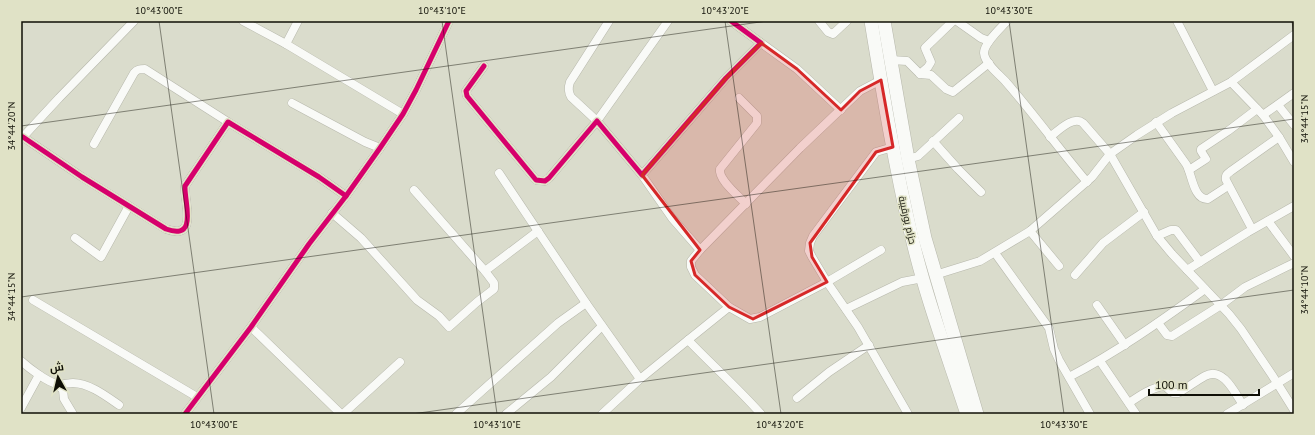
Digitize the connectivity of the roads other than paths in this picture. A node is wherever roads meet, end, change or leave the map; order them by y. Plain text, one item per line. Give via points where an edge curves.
1 (134, 21) edge
2 (243, 21) edge
3 (298, 21) edge
4 (449, 21) edge
5 (609, 21) edge
6 (668, 21) edge
7 (731, 21) edge
8 (819, 21) edge
9 (847, 21) edge
10 (872, 21) edge
11 (884, 21) edge
12 (953, 21) edge
13 (957, 21) edge
14 (1007, 21) edge
15 (1177, 21) edge
16 (1292, 39) edge
17 (989, 41) junction
18 (761, 43) junction
19 (286, 44) junction
20 (891, 60) junction
21 (989, 63) junction
22 (484, 66) dead end
23 (920, 74) junction
24 (881, 80) junction
25 (1231, 82) junction
26 (1213, 91) junction
27 (1294, 93) edge
28 (739, 98) dead end
29 (292, 103) dead end
30 (1278, 105) junction
31 (1257, 109) junction
32 (841, 110) junction
33 (403, 114) junction
34 (1263, 116) junction
35 (959, 118) dead end
36 (597, 121) junction
37 (228, 122) junction
38 (1156, 122) junction
39 (1294, 125) edge
40 (23, 134) edge
41 (1050, 137) junction
42 (1279, 137) junction
43 (933, 141) junction
44 (94, 144) dead end
45 (893, 147) junction
46 (380, 148) junction
47 (1110, 154) junction
48 (908, 159) junction
49 (1294, 162) edge
50 (1189, 170) junction
51 (499, 173) dead end
52 (642, 175) junction
53 (1086, 182) junction
54 (1228, 186) junction
55 (414, 190) dead end
56 (982, 192) dead end
57 (346, 196) junction
58 (746, 204) junction
59 (129, 206) junction
60 (1294, 206) edge
61 (1144, 212) junction
62 (332, 213) junction
63 (1268, 220) junction
64 (1252, 229) junction
65 (538, 231) junction
66 (1030, 231) junction
67 (1157, 236) junction
68 (75, 238) dead end
69 (700, 250) junction
70 (881, 250) dead end
71 (994, 253) junction
72 (1294, 256) edge
73 (1200, 262) junction
74 (1294, 263) edge
75 (1059, 266) dead end
76 (1187, 270) junction
77 (486, 271) junction
78 (1075, 275) dead end
79 (929, 277) junction
80 (827, 282) junction
81 (1205, 288) junction
82 (33, 300) dead end
83 (586, 303) junction
84 (1096, 305) dead end
85 (1221, 305) junction
86 (729, 307) junction
87 (846, 309) junction
88 (1158, 323) junction
89 (602, 326) junction
90 (250, 327) junction
91 (688, 340) junction
92 (869, 345) junction
93 (1125, 345) junction
94 (21, 361) edge
95 (1100, 361) junction
96 (400, 362) dead end
97 (956, 364) junction
98 (1294, 374) edge
99 (39, 375) junction
100 (1069, 377) junction
101 (640, 379) junction
102 (57, 384) junction
103 (1278, 384) junction
104 (198, 397) junction
105 (797, 398) dead end
106 (1129, 403) junction
107 (119, 405) dead end
108 (1243, 405) junction
109 (21, 408) edge
110 (1294, 410) edge
111 (73, 414) edge
112 (185, 414) edge
113 (342, 414) edge
114 (456, 414) edge
115 (506, 414) edge
116 (602, 414) edge
117 (762, 414) edge
118 (908, 414) edge
119 (958, 414) edge
120 (967, 414) edge
121 (977, 414) edge
122 (984, 414) edge
123 (1090, 414) edge
124 (1136, 414) edge
125 (1227, 414) edge

1 - 40 street
2 - 19 street
3 - 19 street
4 - 33 street
5 - 36 street via 568,88 571,97
6 - 36 street
7 - 18 street
8 - 9 street via 833,34
10 - 24 highway, حزام بورقيبة
11 - 20 highway, حزام بورقيبة
12 - 23 street via 925,48 931,62
13 - 17 street
14 - 17 street
15 - 26 street
16 - 25 street
17 - 21 street via 984,52
18 - 32 street via 797,69
18 - 52 street via 726,78
19 - 33 street
20 - 23 street via 907,61
20 - 48 highway, حزام بورقيبة
21 - 23 street via 953,92 931,75
21 - 41 street
22 - 36 street via 466,91 467,96 536,180 545,181 550,178
24 - 32 street via 860,91
24 - 45 highway, حزام بورقيبة
25 - 26 street
25 - 31 street
26 - 38 street
27 - 30 street
28 - 58 street via 757,116 757,123 720,169 720,173 722,180
29 - 46 street
30 - 34 street
30 - 39 street
31 - 34 street
31 - 50 street via 1202,149 1206,159
32 - 58 street
33 - 46 street
34 - 42 street
35 - 43 street
36 - 52 street
37 - 44 street via 145,69 141,69 134,73
37 - 57 street
37 - 59 street via 184,186 188,219 184,227 172,231 166,229
38 - 47 street
38 - 50 street
40 - 59 street via 82,177
41 - 47 street via 1073,121 1079,120
41 - 53 street
42 - 49 street
42 - 54 street via 1226,175
43 - 48 street via 918,156
43 - 56 street via 958,170
45 - 79 highway, حزام بورقيبة via 903,202
45 - 80 street via 876,152 813,236 809,251
46 - 57 street
47 - 53 street
47 - 61 street
48 - 79 highway, حزام بورقيبة via 923,231
50 - 54 street via 1192,182 1204,199 1214,196
51 - 65 street
52 - 69 street via 672,218
53 - 66 street
54 - 64 street
55 - 77 street
57 - 62 street
58 - 69 street
59 - 68 street via 101,257
60 - 63 street
61 - 67 street
61 - 78 street via 1103,243
62 - 77 street via 374,250 417,300 449,327 494,290 494,283
62 - 90 street
63 - 64 street
63 - 72 street
64 - 73 street
65 - 77 street
65 - 83 street
66 - 71 street
66 - 75 street
67 - 73 street via 1176,230
67 - 76 street
69 - 86 street via 691,261 692,271
70 - 80 street
71 - 79 street via 970,265
71 - 100 street via 1049,328 1054,349
73 - 76 street
74 - 85 street via 1245,287
76 - 81 street
79 - 87 street via 902,282
79 - 97 highway, حزام بورقيبة
80 - 86 street via 756,319 746,318
80 - 87 street
81 - 85 street
81 - 88 street
82 - 104 street
83 - 89 street
83 - 114 street via 558,323
84 - 93 street
85 - 88 street via 1172,336 1167,336
85 - 103 street via 1241,329
86 - 91 street
87 - 92 street
88 - 93 street
89 - 101 street
89 - 115 street via 551,377
90 - 104 street
90 - 113 street
91 - 101 street
91 - 117 street
92 - 105 street via 833,369
92 - 118 street
93 - 95 street
94 - 99 street
95 - 100 street
95 - 106 street
96 - 113 street
97 - 119 highway
97 - 120 highway, حزام بورقيبة
97 - 121 highway, حزام بورقيبة
97 - 122 highway
98 - 103 street
99 - 102 street
99 - 109 street
100 - 123 street
101 - 116 street
102 - 107 street via 81,384 97,390
102 - 111 street via 63,390 64,399
103 - 108 street
103 - 110 street
104 - 112 street
106 - 108 street via 1161,386 1178,393 1206,376 1218,374
106 - 124 street
108 - 125 street

